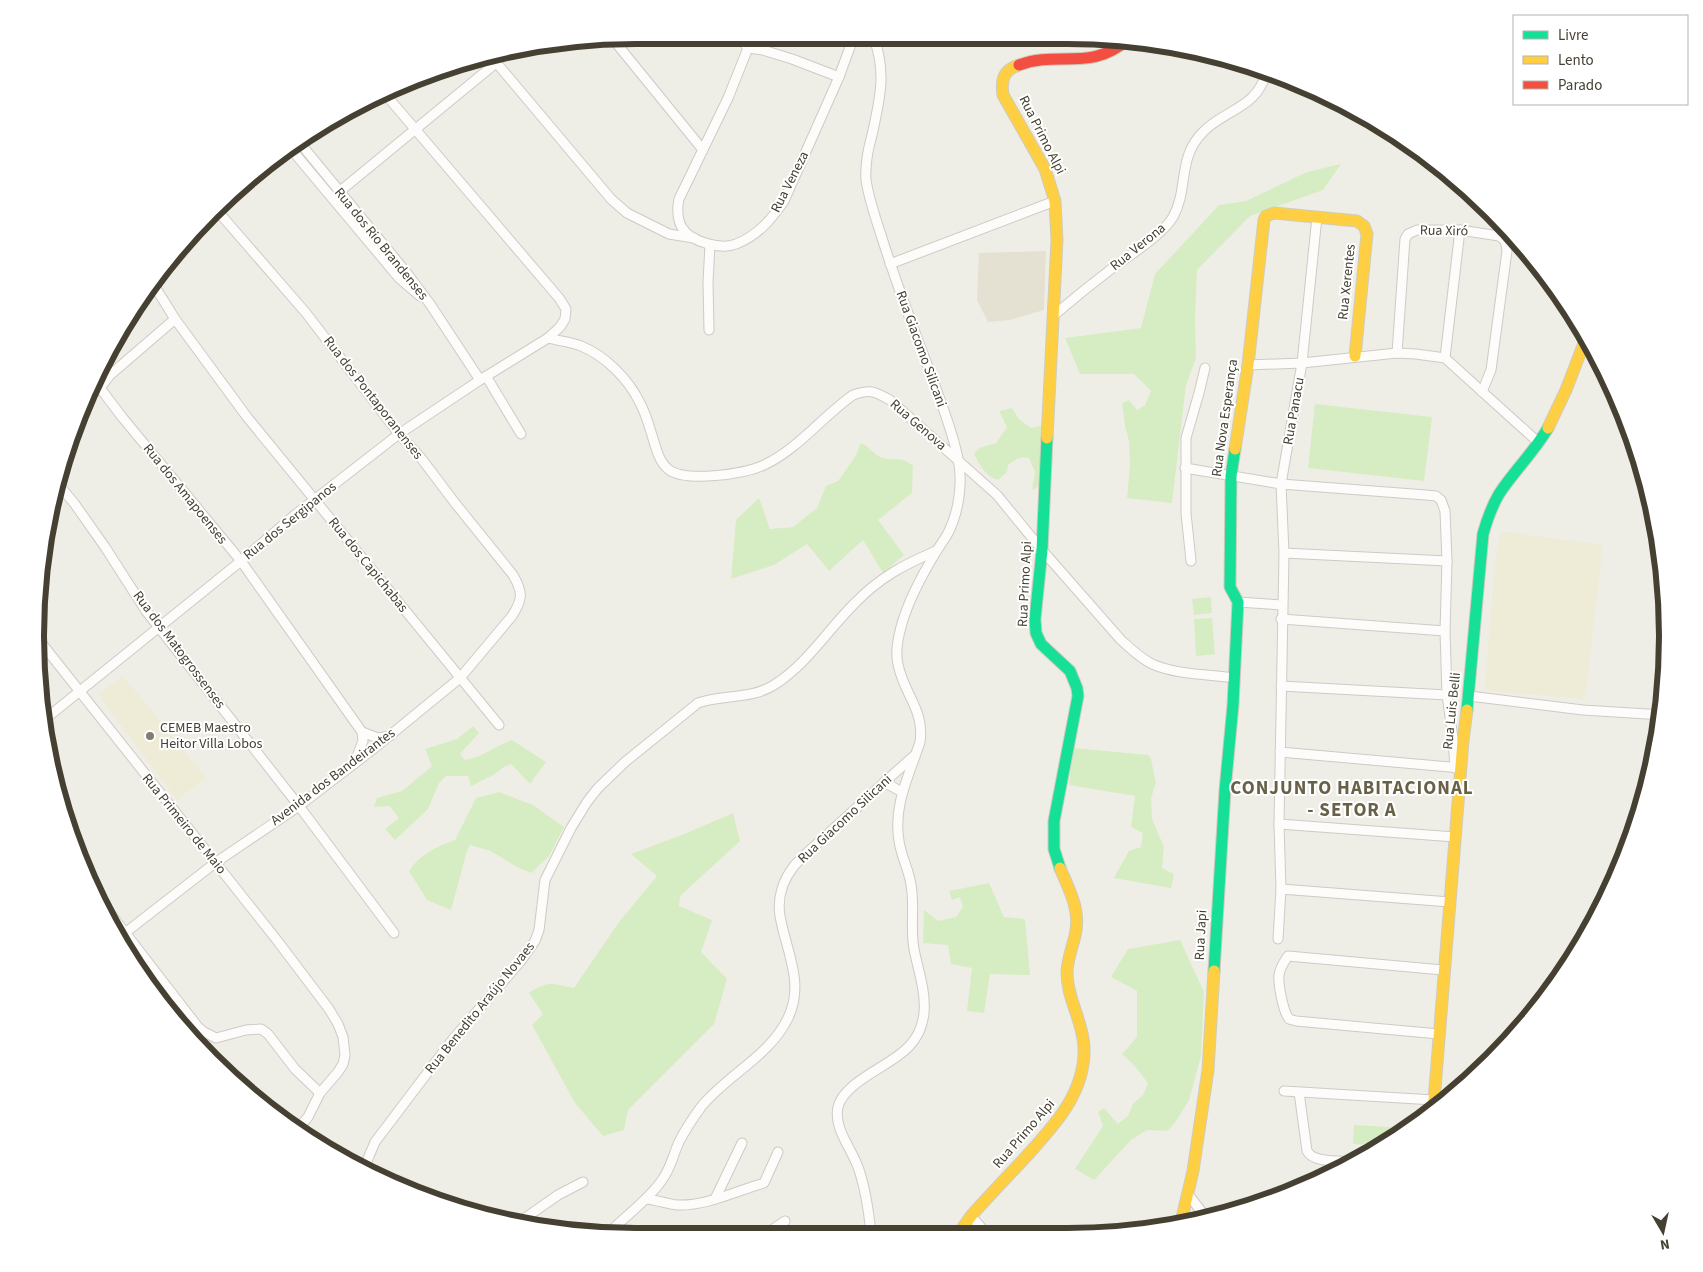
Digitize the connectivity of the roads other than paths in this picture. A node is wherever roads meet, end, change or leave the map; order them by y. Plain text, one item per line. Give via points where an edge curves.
1 (617, 44) edge
2 (744, 44) edge
3 (851, 44) edge
4 (876, 44) edge
5 (1120, 46) edge
6 (748, 48) junction
7 (496, 63) joint
8 (839, 77) junction
9 (1265, 78) edge
10 (389, 98) edge
11 (414, 130) junction
12 (303, 147) edge
13 (703, 150) junction
14 (294, 153) edge
15 (339, 192) junction
16 (1055, 200) junction
17 (220, 214) edge
18 (1317, 217) junction
19 (1264, 220) joint
20 (1460, 230) junction
21 (694, 238) junction
22 (710, 245) junction
23 (890, 264) junction
24 (156, 289) edge
25 (430, 304) junction
26 (1053, 316) junction
27 (175, 319) junction
28 (709, 330) dead end
29 (548, 338) junction
30 (1583, 346) edge
31 (1397, 352) junction
32 (1355, 356) junction
33 (1445, 358) junction
34 (1302, 363) junction
35 (1248, 365) junction
36 (1205, 368) dead end
37 (483, 378) junction
38 (100, 388) joint
39 (1482, 392) junction
40 (399, 434) junction
41 (521, 434) dead end
42 (1540, 443) junction
43 (959, 460) junction
44 (1185, 468) junction
45 (1230, 476) junction
46 (1281, 484) junction
47 (62, 490) edge
48 (314, 499) junction
49 (1042, 550) junction
50 (936, 551) junction
51 (1284, 553) junction
52 (240, 561) junction
53 (1191, 561) dead end
54 (1447, 561) junction
55 (521, 595) joint
56 (1238, 602) junction
57 (1282, 605) junction
58 (1281, 619) junction
59 (159, 627) junction
60 (1445, 631) junction
61 (44, 647) edge
62 (460, 678) junction
63 (1234, 678) junction
64 (1281, 686) junction
65 (79, 692) junction
66 (1447, 695) junction
67 (1469, 696) junction
68 (1654, 714) edge
69 (49, 716) edge
70 (499, 725) dead end
71 (362, 732) junction
72 (390, 736) junction
73 (1280, 752) junction
74 (916, 754) junction
75 (354, 764) junction
76 (1458, 768) junction
77 (884, 782) junction
78 (902, 792) junction
79 (298, 806) junction
80 (1279, 824) junction
81 (1455, 837) junction
82 (215, 863) junction
83 (1281, 889) junction
84 (1450, 902) junction
85 (394, 933) dead end
86 (124, 934) edge
87 (1278, 939) dead end
88 (132, 946) edge
89 (1443, 970) junction
90 (194, 1022) junction
91 (195, 1030) edge
92 (1439, 1034) junction
93 (1284, 1091) dead end
94 (1299, 1092) junction
95 (320, 1093) junction
96 (1434, 1100) joint
97 (302, 1124) edge
98 (742, 1143) dead end
99 (778, 1152) dead end
100 (1340, 1161) edge
101 (366, 1163) edge
102 (583, 1182) dead end
103 (1187, 1193) junction
104 (646, 1199) junction
105 (715, 1199) junction
106 (1202, 1212) edge
107 (971, 1216) junction
108 (1183, 1217) edge
109 (525, 1218) edge
110 (785, 1221) dead end
111 (615, 1227) edge
112 (774, 1228) edge
113 (870, 1228) edge
114 (963, 1228) edge
115 (982, 1228) edge

1 - 13 street
2 - 6 street
3 - 8 street, Rua Veneza
4 - 23 street, Rua Giacomo Silicani via 881,96 866,160 866,179
5 - 16 street, Rua Primo Alpi via 1102,56 1080,60 1028,62 1012,66 1004,73 1001,84 1004,95 1045,169
6 - 8 street via 792,59
6 - 13 street
7 - 11 street
7 - 21 street, Rua Veneza via 627,213 669,234
8 - 22 street, Rua Veneza via 784,201 774,216 762,229 734,245
9 - 26 street, Rua Verona via 1245,104 1203,131 1192,145 1185,161 1179,204 1172,219
10 - 11 street, Rua dos Sergipanos
11 - 15 street
11 - 29 street, Rua dos Sergipanos via 559,298 566,309 565,320
12 - 15 street, Rua dos Rio Brandenses
13 - 21 street via 677,208 683,229
14 - 25 street, Rua dos Rio Brandenses via 399,278
15 - 25 street, Rua dos Rio Brandenses
16 - 23 street
16 - 26 street, Rua Primo Alpi via 1057,240
17 - 40 street, Rua dos Pontaporanenses via 306,313
18 - 19 street, Rua Xerentes via 1274,213
18 - 32 street, Rua Xerentes via 1357,221 1367,234
18 - 34 street, Rua Panacu
19 - 35 street, Rua Nova Esperança
20 - 31 street, Rua Xiró via 1417,230 1405,239
20 - 33 street
20 - 39 street, Rua Xiró via 1499,236 1506,244 1491,370
21 - 22 street, Rua Veneza
22 - 28 street
23 - 43 street, Rua Giacomo Silicani
24 - 27 street, Rua dos Capichabas
25 - 37 street
26 - 49 street, Rua Primo Alpi
27 - 38 street via 110,375
27 - 48 street, Rua dos Capichabas via 247,417
29 - 37 street, Rua dos Sergipanos
29 - 43 street, Rua Genova via 595,353 626,381 640,403 659,457 677,475 691,477 740,472 764,465 785,452 842,402 865,391 876,392 890,400
30 - 42 street, Rua Luis Belli via 1555,418
31 - 32 street
31 - 33 street
32 - 34 street
33 - 39 street
34 - 35 street
34 - 46 street, Rua Panacu
35 - 45 street, Rua Nova Esperança
36 - 44 street via 1186,438
37 - 40 street, Rua dos Sergipanos
37 - 41 street
38 - 52 street, Rua dos Amapoenses
39 - 42 street
40 - 48 street, Rua dos Sergipanos
40 - 55 street, Rua dos Pontaporanenses via 513,575
42 - 67 street, Rua Luis Belli via 1502,490 1483,534
43 - 49 street, Rua Genova via 997,495
43 - 50 street, Rua Giacomo Silicani via 956,510 949,532
44 - 45 street
44 - 53 street
45 - 46 street
45 - 56 street, Rua Nova Esperança via 1230,588
46 - 51 street, Rua Panacu
46 - 54 street via 1436,496 1441,500 1444,511
47 - 59 street, Rua dos Matogrossenses
48 - 52 street, Rua dos Sergipanos
48 - 62 street, Rua dos Capichabas
49 - 63 street, Rua Genova via 1135,653 1166,669
49 - 107 street, Rua Primo Alpi via 1036,633 1041,644 1070,671 1078,696 1053,838 1056,860 1077,910 1067,974 1083,1033 1085,1054 1080,1081 1066,1110
50 - 74 street, Rua Giacomo Silicani via 908,604 897,653 901,674 921,722 922,733
50 - 101 street, Rua Benedito Araújo Novaes via 885,577 854,603 804,660 775,684 754,695 698,703 640,749 598,788 548,870 535,941 453,1038 375,1142
51 - 54 street
51 - 57 street, Rua Panacu
52 - 59 street, Rua dos Sergipanos
52 - 71 street, Rua dos Amapoenses
54 - 60 street
55 - 62 street, Avenida dos Bandeirantes via 512,616
56 - 57 street
56 - 63 street, Rua Nova Esperança
57 - 58 street, Rua Panacu
58 - 60 street
58 - 64 street, Rua Panacu
59 - 65 street, Rua dos Sergipanos
59 - 79 street, Rua dos Matogrossenses
60 - 66 street
61 - 65 street, Rua Primeiro de Maio
62 - 70 street, Rua dos Capichabas
62 - 72 street, Avenida dos Bandeirantes
63 - 103 street, Rua Japi via 1208,1070
64 - 66 street
64 - 73 street, Rua Panacu
65 - 69 street, Rua dos Sergipanos
65 - 82 street, Rua Primeiro de Maio
66 - 76 street
67 - 68 street via 1584,710
67 - 76 street, Rua Luis Belli
71 - 72 street via 378,738
71 - 75 street via 363,740
72 - 75 street, Avenida dos Bandeirantes
73 - 76 street
73 - 80 street, Rua Panacu
74 - 77 street, Rua Giacomo Silicani
74 - 78 street
75 - 79 street, Avenida dos Bandeirantes
76 - 81 street, Rua Luis Belli
77 - 78 street
77 - 104 street, Rua Giacomo Silicani via 794,867 785,881 780,894 779,914 795,973 793,1008 775,1039 701,1108 678,1143 672,1164
78 - 113 street via 897,828 911,883 914,948 924,998 922,1024 910,1047 857,1082 840,1100 838,1108 839,1126 859,1170
79 - 82 street, Avenida dos Bandeirantes
79 - 85 street, Rua dos Matogrossenses
80 - 81 street
80 - 83 street, Rua Panacu
81 - 84 street, Rua Luis Belli
82 - 86 street, Avenida dos Bandeirantes
82 - 95 street, Rua Primeiro de Maio via 338,1024 343,1038 343,1064
83 - 84 street
83 - 87 street, Rua Panacu
84 - 89 street, Rua Luis Belli
88 - 90 street
89 - 92 street, Rua Luis Belli
89 - 92 street via 1288,956 1278,976 1285,1014 1296,1021
90 - 91 street
90 - 95 street via 216,1038 261,1029
92 - 96 street, Rua Luis Belli
93 - 94 street
94 - 96 street
94 - 100 street via 1309,1155 1316,1159
95 - 97 street
98 - 105 street
99 - 105 street via 764,1183
102 - 109 street
103 - 106 street
103 - 108 street, Rua Japi
104 - 105 street via 676,1205
104 - 111 street, Rua Giacomo Silicani
107 - 114 street, Rua Primo Alpi
107 - 115 street
110 - 112 street

